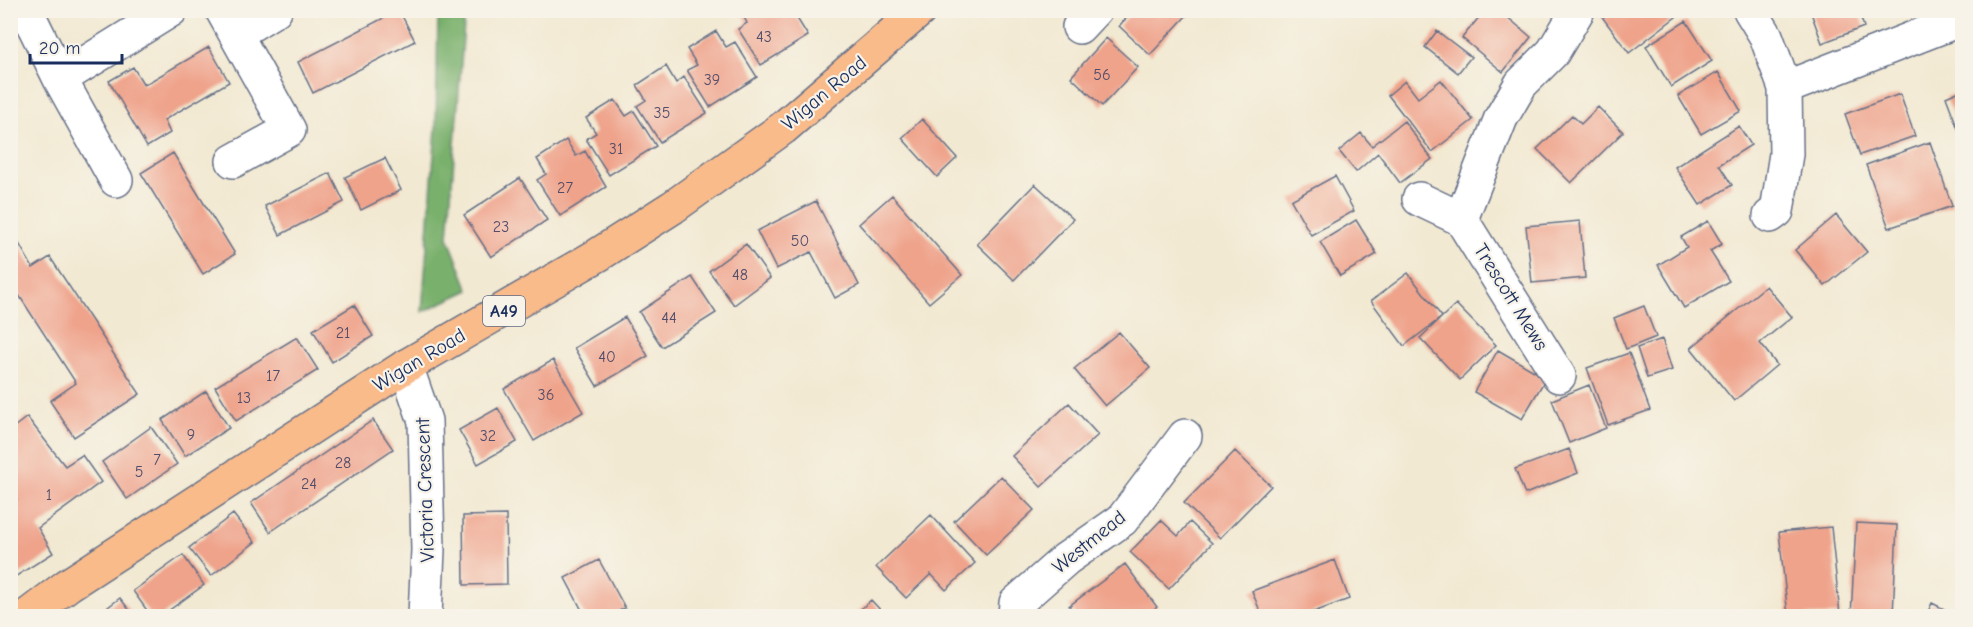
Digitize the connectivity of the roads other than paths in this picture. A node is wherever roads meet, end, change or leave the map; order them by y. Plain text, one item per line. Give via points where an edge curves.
1 (171, 10) edge
2 (275, 10) edge
3 (920, 10) edge
4 (1578, 10) edge
5 (1750, 10) edge
6 (1962, 19) edge
7 (31, 20) dead end
8 (229, 22) edge
9 (60, 79) junction
10 (1785, 88) junction
11 (233, 161) dead end
12 (116, 180) dead end
13 (1419, 199) dead end
14 (1770, 216) dead end
15 (1461, 219) junction
16 (406, 366) junction
17 (1559, 375) dead end
18 (1185, 436) dead end
19 (27, 616) edge
20 (425, 616) edge
21 (1015, 616) edge

1 - 9 street
2 - 8 street
3 - 16 highway, Wigan Road / A49 via 836,84 734,165 598,255
4 - 15 street via 1553,52 1521,84 1501,118
5 - 10 street via 1766,36
6 - 10 street
7 - 9 street
8 - 11 street via 289,130
9 - 12 street
10 - 14 street via 1786,154 1777,211
13 - 15 street
15 - 17 street, Trescott Mews
16 - 19 highway, Wigan Road / A49 via 68,585
16 - 20 street, Victoria Crescent via 425,422
18 - 21 street, Westmead via 1122,520 1066,559 1016,603

